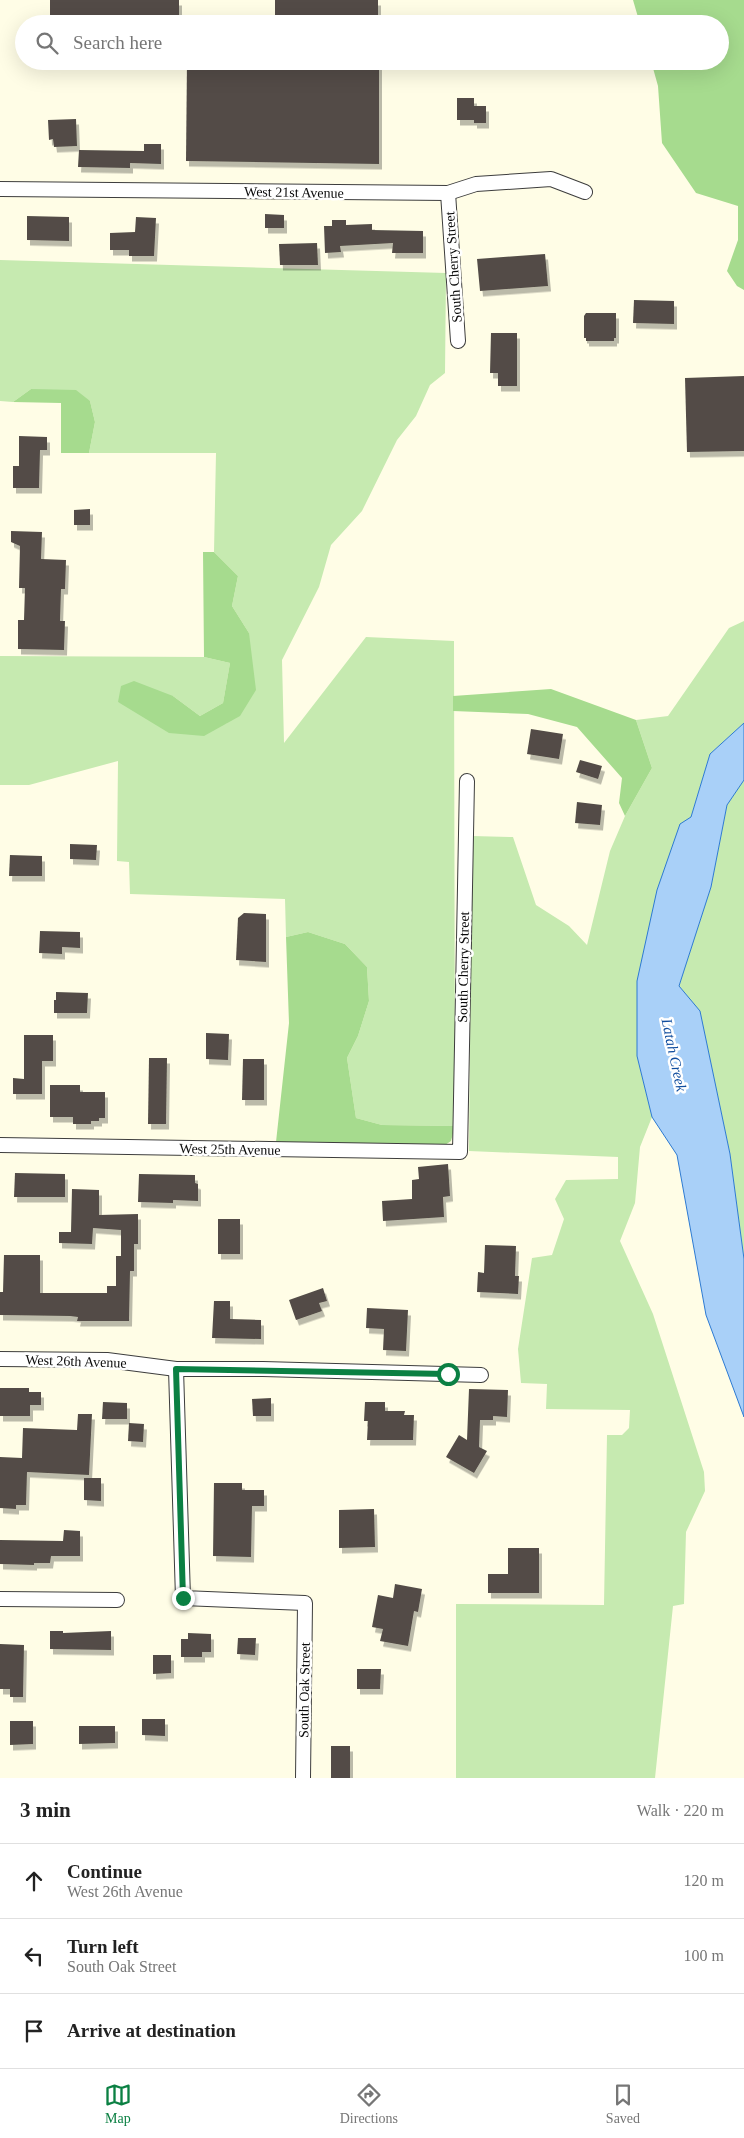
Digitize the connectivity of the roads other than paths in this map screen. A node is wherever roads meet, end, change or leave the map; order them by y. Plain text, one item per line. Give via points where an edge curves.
1 (0, 189) edge
2 (585, 192) dead end
3 (448, 193) junction
4 (458, 342) dead end
5 (467, 781) dead end
6 (0, 1145) edge
7 (460, 1152) joint
8 (0, 1359) edge
9 (176, 1369) junction
10 (481, 1375) dead end
11 (0, 1599) edge
12 (118, 1600) dead end
13 (303, 1778) edge

1 - 3 street, West 21st Avenue
2 - 3 street, West 21st Avenue via 551,179 476,184
3 - 4 street, South Cherry Street
5 - 7 street, South Cherry Street
6 - 7 street, West 25th Avenue
8 - 9 street, West 26th Avenue via 107,1360
9 - 10 street, West 26th Avenue
9 - 13 street, South Oak Street via 183,1598 305,1603
11 - 12 street

